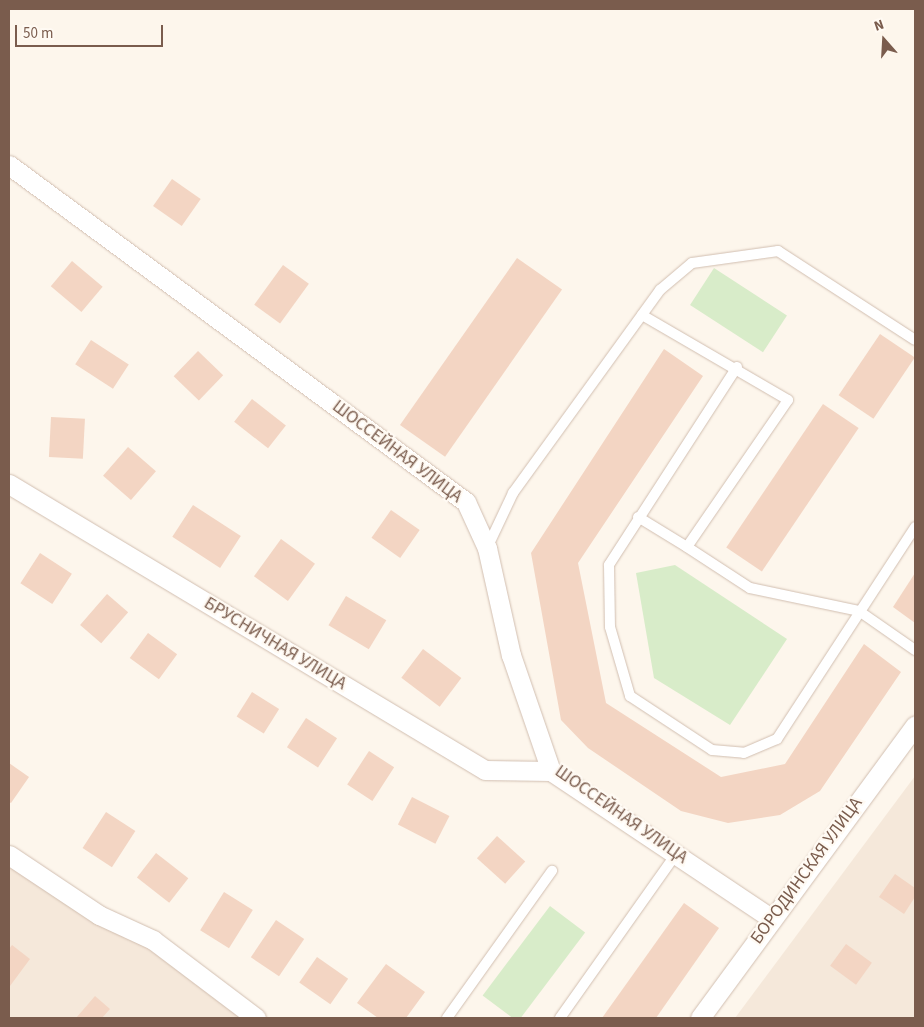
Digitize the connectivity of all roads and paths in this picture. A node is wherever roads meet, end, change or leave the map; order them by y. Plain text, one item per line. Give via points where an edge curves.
1 (9, 165) edge
2 (642, 315) junction
3 (915, 340) edge
4 (737, 367) junction
5 (9, 484) edge
6 (638, 517) junction
7 (915, 528) edge
8 (687, 547) junction
9 (487, 548) junction
10 (859, 611) junction
11 (915, 650) edge
12 (915, 725) edge
13 (551, 771) junction
14 (676, 854) junction
15 (9, 855) edge
16 (552, 871) dead end
17 (772, 918) junction
18 (256, 1018) edge
19 (447, 1018) edge
20 (560, 1018) edge
21 (700, 1018) edge

1 - 9 street, ШОССЕЙНАЯ УЛИЦА via 466,502
2 - 3 lane via 660,290 692,263 778,251
2 - 4 lane
2 - 9 lane via 513,493
4 - 6 lane
4 - 8 lane via 788,400
5 - 13 street, БРУСНИЧНАЯ УЛИЦА via 485,770
6 - 8 lane
6 - 10 lane via 609,565 610,627 630,696 712,750 744,753 777,739
7 - 10 lane
8 - 10 lane via 750,588
9 - 13 street, ШОССЕЙНАЯ УЛИЦА via 511,655
10 - 11 lane
12 - 17 street, БОРОДИНСКАЯ УЛИЦА
13 - 14 street, ШОССЕЙНАЯ УЛИЦА
14 - 17 street, ШОССЕЙНАЯ УЛИЦА
14 - 20 lane
15 - 18 street via 99,915 153,940
16 - 19 lane
17 - 21 street, БОРОДИНСКАЯ УЛИЦА

